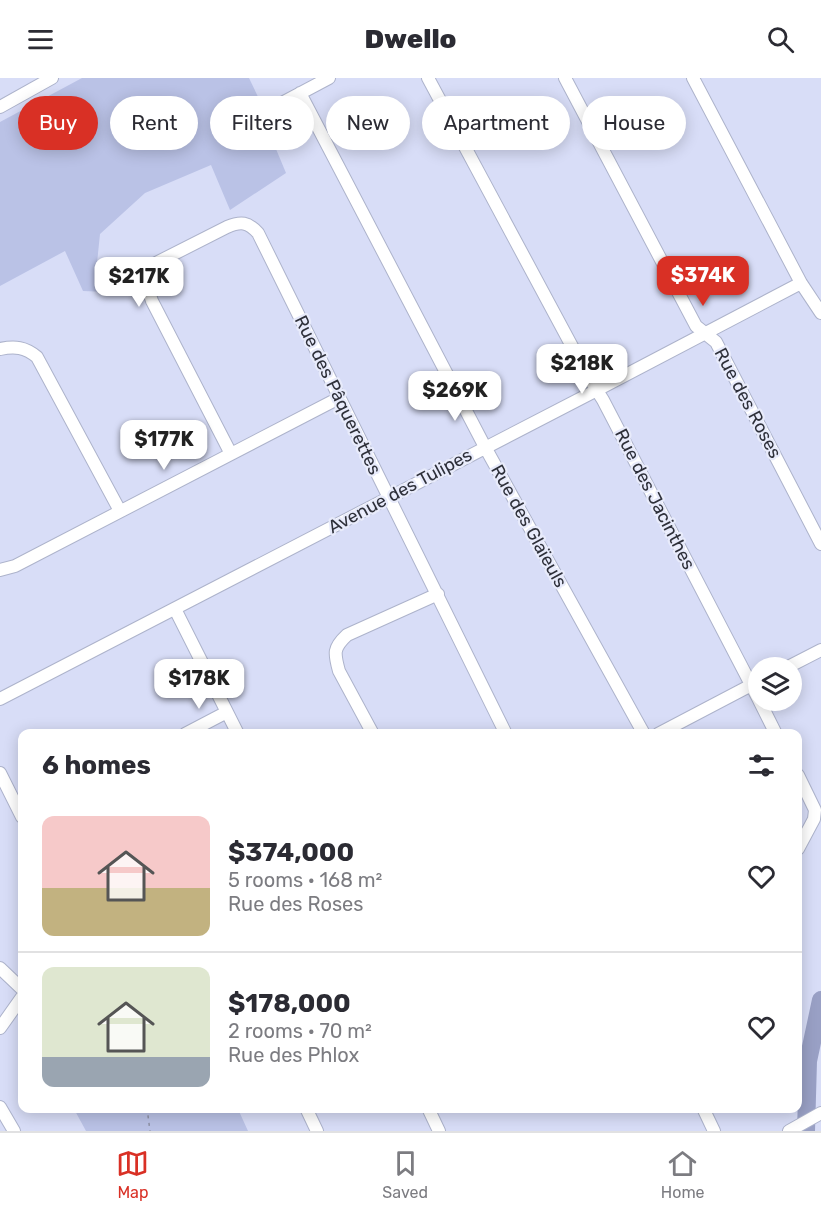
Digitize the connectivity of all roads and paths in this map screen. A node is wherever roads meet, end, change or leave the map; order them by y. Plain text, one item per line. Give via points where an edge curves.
1 (52, 78) edge
2 (328, 78) edge
3 (428, 78) edge
4 (565, 78) edge
5 (693, 78) edge
6 (300, 93) junction
7 (294, 96) edge
8 (0, 107) edge
9 (801, 283) junction
10 (821, 313) edge
11 (704, 333) junction
12 (0, 349) edge
13 (597, 390) junction
14 (339, 398) junction
15 (485, 447) junction
16 (231, 454) junction
17 (389, 497) junction
18 (120, 511) junction
19 (821, 544) edge
20 (0, 570) edge
21 (438, 594) junction
22 (175, 609) junction
23 (821, 650) edge
24 (802, 660) edge
25 (748, 670) edge
26 (748, 687) edge
27 (0, 699) edge
28 (764, 711) edge
29 (227, 712) junction
30 (195, 729) edge
31 (236, 729) edge
32 (370, 729) edge
33 (504, 729) edge
34 (641, 729) edge
35 (668, 729) edge
36 (774, 729) edge
37 (0, 773) edge
38 (802, 784) edge
39 (18, 809) edge
40 (802, 842) edge
41 (0, 968) edge
42 (18, 985) edge
43 (18, 1003) edge
44 (0, 1028) edge
45 (0, 1107) edge
46 (148, 1113) edge
47 (308, 1113) edge
48 (430, 1113) edge
49 (705, 1113) edge
50 (821, 1113) edge
51 (794, 1128) edge
52 (14, 1131) edge
53 (150, 1131) edge
54 (317, 1131) edge
55 (439, 1131) edge
56 (714, 1131) edge

1 - 8 street
2 - 6 street
3 - 13 street, Rue des Jacinthes
4 - 11 street, Rue des Roses via 696,326
5 - 9 street
6 - 7 street
6 - 15 street, Rue des Glaïeuls
9 - 10 street
9 - 11 street, Avenue des Tulipes
11 - 13 street, Avenue des Tulipes
11 - 19 street, Rue des Roses via 716,342
12 - 18 street via 18,347 37,357
13 - 15 street, Avenue des Tulipes
13 - 25 street, Rue des Jacinthes
14 - 16 street
14 - 16 street, Rue des Pâquerettes via 252,227 236,223 156,263 147,279 152,300
14 - 17 street, Rue des Pâquerettes
15 - 17 street, Avenue des Tulipes
15 - 34 street, Rue des Glaïeuls
16 - 18 street
17 - 21 street, Rue des Pâquerettes
17 - 22 street, Avenue des Tulipes
18 - 20 street via 15,566
21 - 32 street via 347,635 339,643 335,651 339,671
21 - 33 street, Rue des Pâquerettes
22 - 27 street, Avenue des Tulipes
22 - 29 street
23 - 24 street
26 - 35 street
28 - 36 street, Rue des Jacinthes
29 - 30 street
29 - 31 street
37 - 39 street
38 - 40 street via 815,810
41 - 42 street
43 - 44 street
45 - 52 street
46 - 53 path
47 - 54 street
48 - 55 street
49 - 56 street
50 - 51 street

